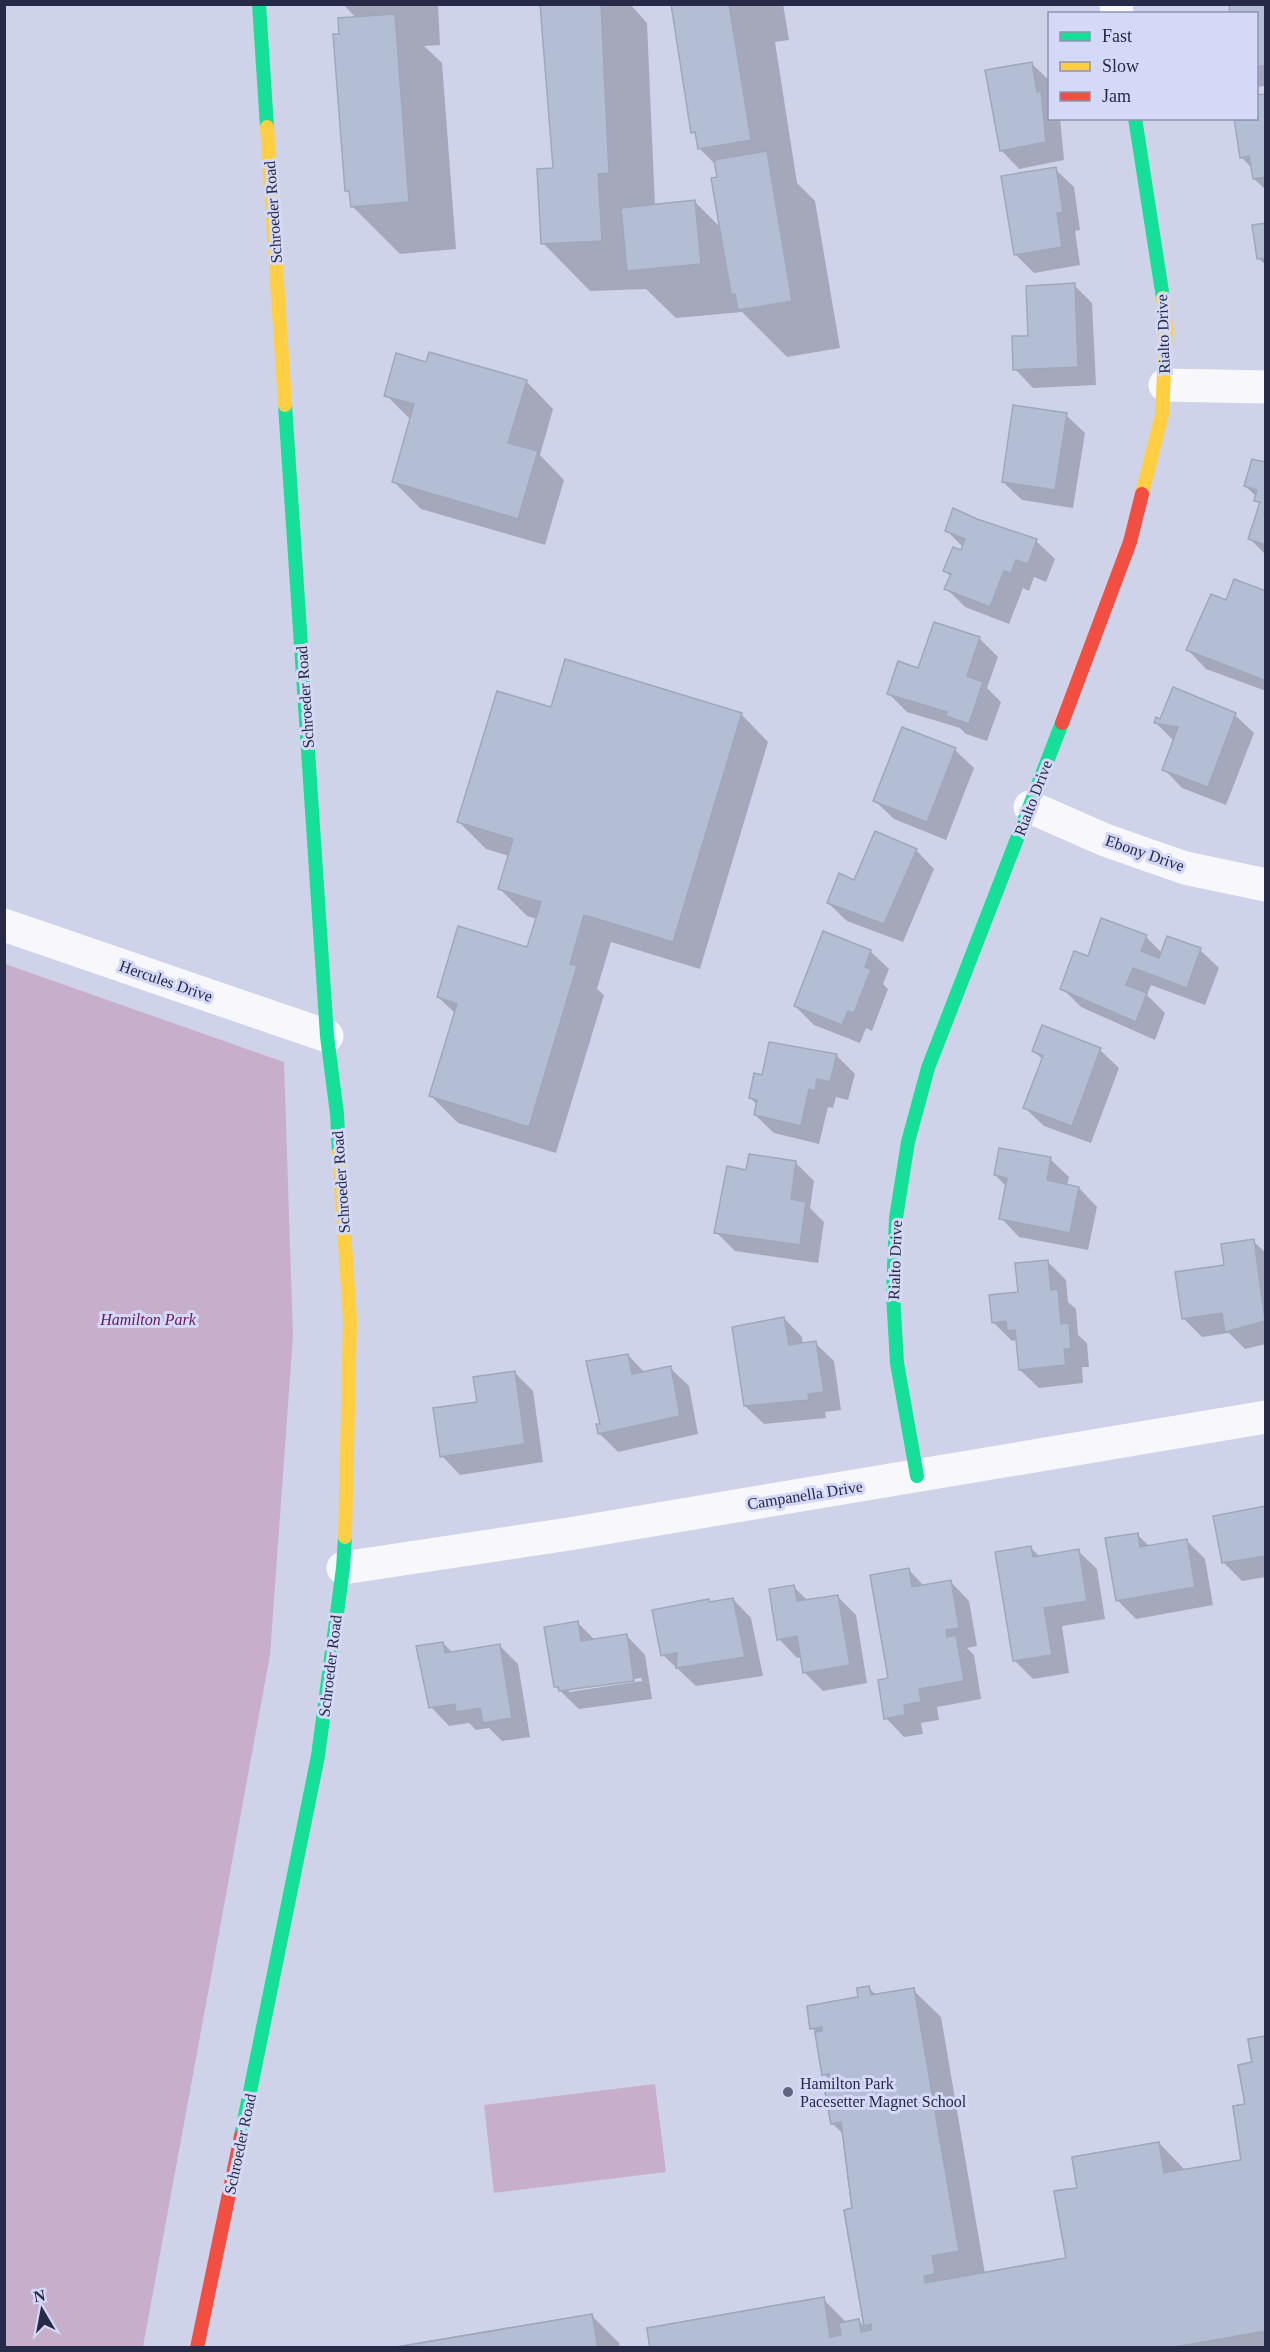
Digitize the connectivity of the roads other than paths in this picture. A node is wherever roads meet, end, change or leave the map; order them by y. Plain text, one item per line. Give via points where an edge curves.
1 (259, 4) edge
2 (1135, 120) edge
3 (1165, 385) junction
4 (1266, 387) edge
5 (1030, 807) junction
6 (1266, 885) edge
7 (4, 925) edge
8 (327, 1036) junction
9 (1266, 1417) edge
10 (917, 1476) junction
11 (343, 1568) junction
12 (197, 2348) edge

1 - 8 street, Schroeder Road
2 - 3 street, Rialto Drive via 1161,277 1166,328
3 - 4 street
3 - 5 street, Rialto Drive via 1162,415 1130,542
5 - 6 street, Ebony Drive via 1105,840 1185,868
5 - 10 street, Rialto Drive via 928,1068 908,1142 896,1218 893,1294 897,1362
7 - 8 street, Hercules Drive
8 - 11 street, Schroeder Road via 337,1114 350,1320
9 - 10 street, Campanella Drive
10 - 11 street, Campanella Drive
11 - 12 street, Schroeder Road via 318,1756 298,1863

